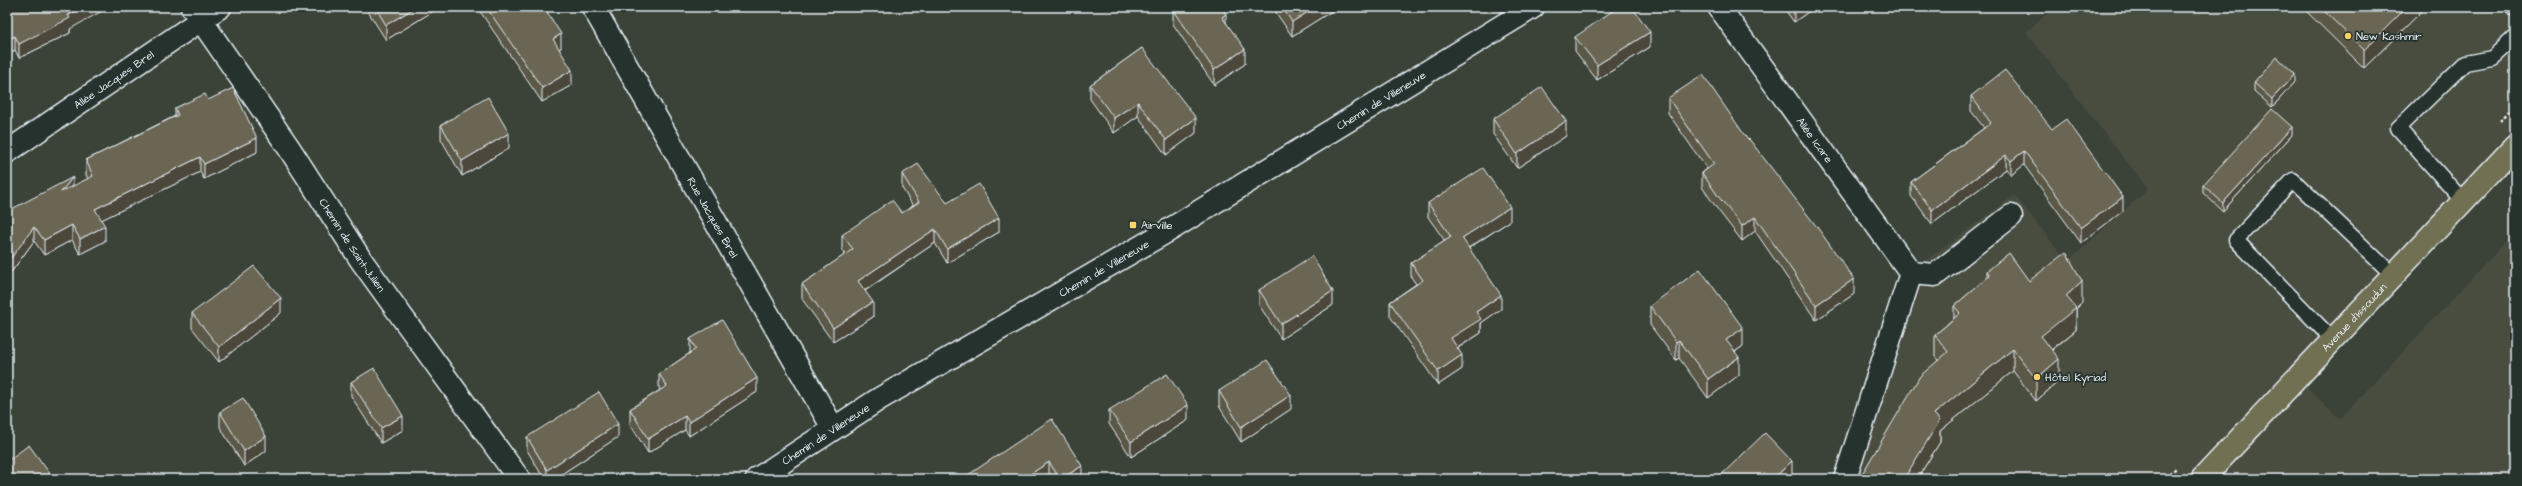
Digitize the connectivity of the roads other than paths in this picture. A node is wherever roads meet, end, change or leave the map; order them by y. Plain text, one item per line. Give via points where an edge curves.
1 (220, 7) edge
2 (593, 7) edge
3 (1532, 7) edge
4 (1719, 7) edge
5 (2512, 7) edge
6 (2515, 10) edge
7 (197, 13) edge
8 (1509, 13) edge
9 (2515, 37) edge
10 (2512, 150) edge
11 (7, 152) edge
12 (2463, 201) junction
13 (2011, 216) dead end
14 (1911, 273) junction
15 (2393, 275) junction
16 (2333, 340) junction
17 (833, 428) junction
18 (518, 479) edge
19 (757, 479) edge
20 (1845, 479) edge
21 (2202, 479) edge

1 - 7 street, Allée Jacques Brel
2 - 17 street, Rue Jacques Brel
3 - 8 street, Chemin de Villeneuve
4 - 14 street, Allée Icare
5 - 6 lane
7 - 11 street, Allée Jacques Brel
7 - 18 street, Chemin de Saint-Julien via 361,260
8 - 17 street, Chemin de Villeneuve via 1166,232
9 - 12 lane via 2492,58 2465,63 2398,128
10 - 12 main road, Avenue d'Issoudun
12 - 15 main road, Avenue d'Issoudun
13 - 14 street via 1935,275
14 - 20 street
15 - 16 main road, Avenue d'Issoudun
15 - 16 lane via 2293,180 2236,240
16 - 21 main road, Avenue d'Issoudun
17 - 19 street, Chemin de Villeneuve

